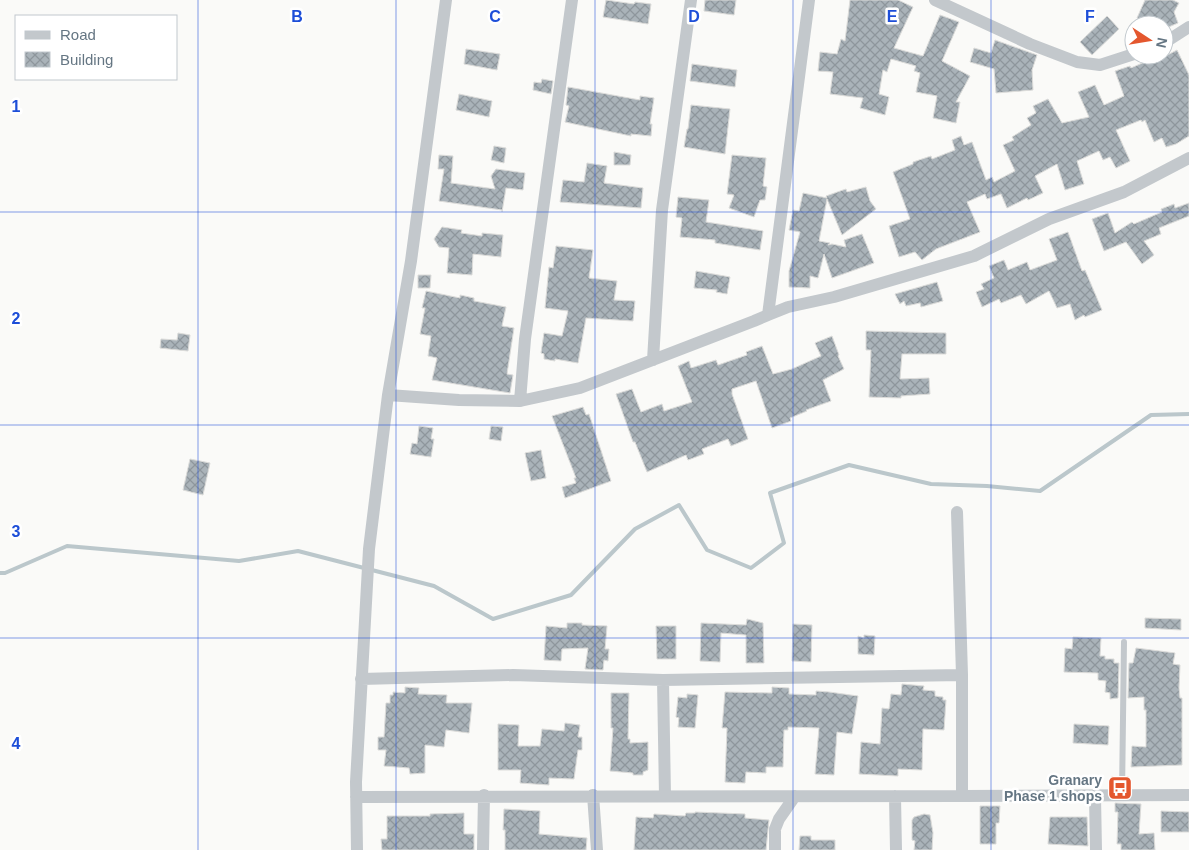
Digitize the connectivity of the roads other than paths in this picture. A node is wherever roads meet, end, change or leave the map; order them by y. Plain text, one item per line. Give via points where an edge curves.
1 (446, 0) edge
2 (572, 0) edge
3 (691, 0) edge
4 (809, 0) edge
5 (935, 0) edge
6 (1189, 28) edge
7 (1174, 37) edge
8 (1124, 57) edge
9 (1189, 158) edge
10 (768, 314) junction
11 (653, 360) junction
12 (388, 395) junction
13 (520, 400) junction
14 (957, 512) dead end
15 (1124, 642) dead end
16 (962, 675) junction
17 (361, 679) junction
18 (663, 680) junction
19 (484, 795) junction
20 (1122, 795) junction
21 (1189, 795) edge
22 (593, 796) junction
23 (665, 796) junction
24 (795, 796) junction
25 (894, 796) junction
26 (962, 796) junction
27 (1095, 796) junction
28 (356, 797) junction
29 (357, 850) edge
30 (483, 850) edge
31 (597, 850) edge
32 (775, 850) edge
33 (896, 850) edge
34 (1096, 850) edge

1 - 12 street via 411,261
2 - 13 street via 524,339
3 - 11 street via 662,210
4 - 10 street
5 - 8 street via 1077,62 1100,65
6 - 7 street
9 - 10 street via 1124,192 1049,219 974,256
10 - 11 street
11 - 13 street via 580,388
12 - 13 street
12 - 17 street via 369,548
14 - 16 street
15 - 20 lane
16 - 18 street
16 - 26 street
17 - 18 street via 513,675
17 - 28 street
18 - 23 street
19 - 22 street
19 - 28 street
19 - 30 street
20 - 21 street
20 - 27 street
22 - 23 street
22 - 31 street
23 - 24 street
24 - 25 street
24 - 32 street via 775,829
25 - 26 street
25 - 33 street
26 - 27 street
27 - 34 street
28 - 29 street

